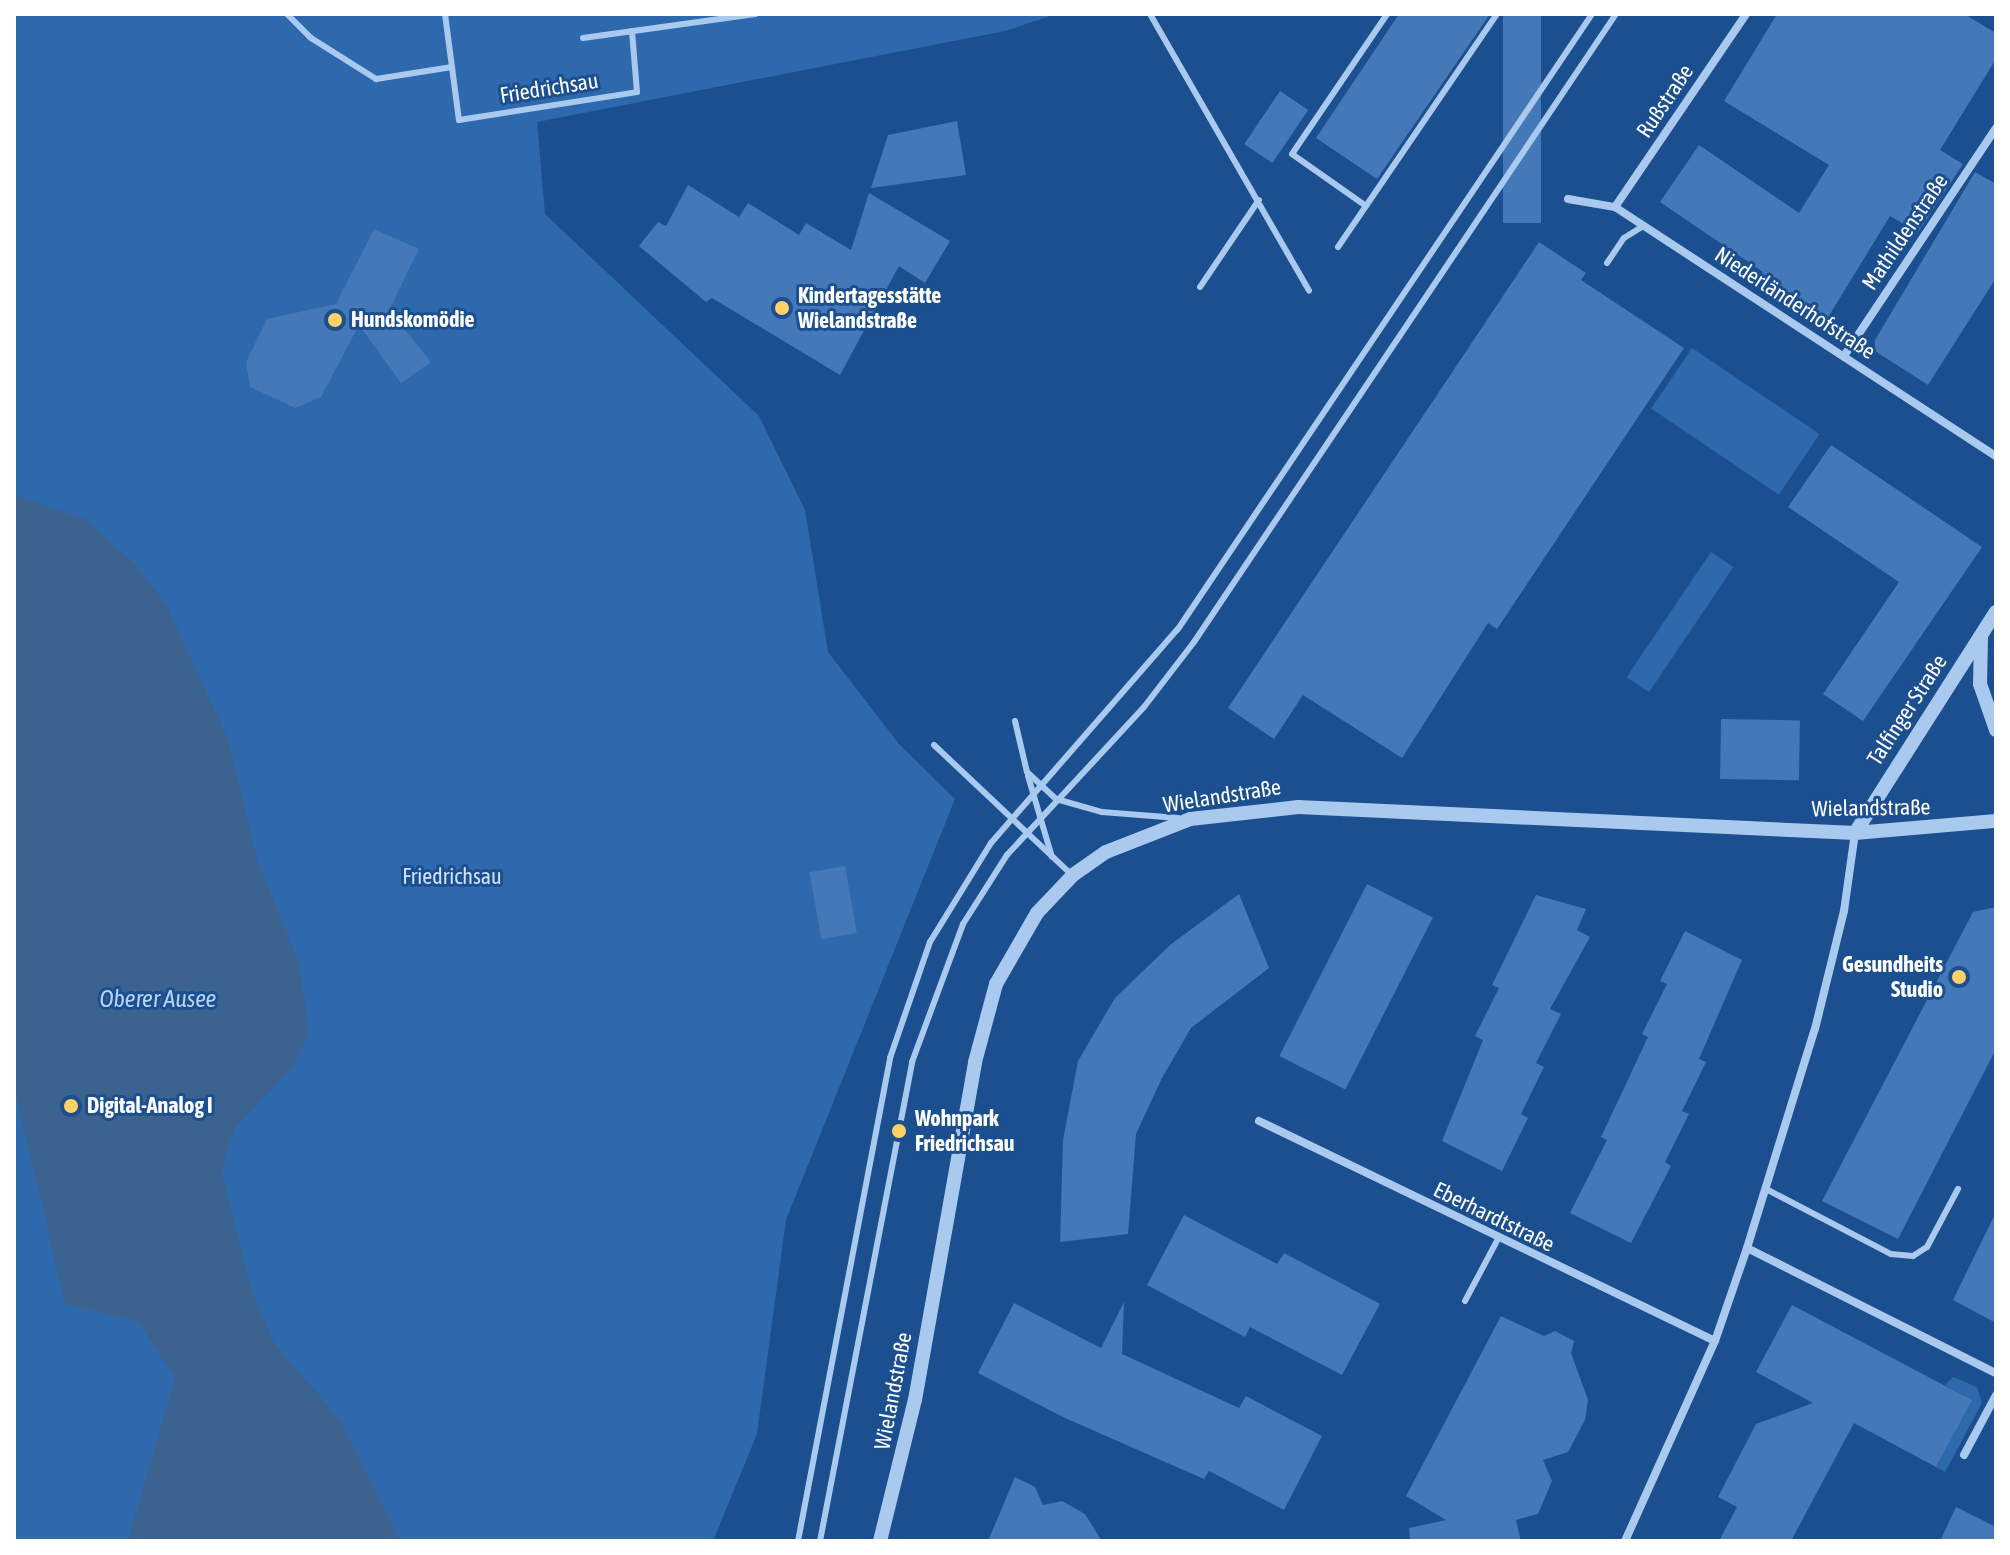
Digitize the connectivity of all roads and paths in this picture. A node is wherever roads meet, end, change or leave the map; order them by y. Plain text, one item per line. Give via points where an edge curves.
1 (287, 14) edge
2 (445, 14) edge
3 (755, 14) edge
4 (1150, 14) edge
5 (1387, 14) edge
6 (1497, 14) edge
7 (1592, 14) edge
8 (1616, 14) edge
9 (1746, 14) edge
10 (632, 31) junction
11 (583, 38) dead end
12 (452, 67) junction
13 (1996, 128) edge
14 (1568, 199) dead end
15 (1259, 200) junction
16 (1366, 206) junction
17 (1615, 207) junction
18 (1643, 226) junction
19 (1338, 247) dead end
20 (1607, 263) dead end
21 (1200, 287) dead end
22 (1309, 290) dead end
23 (1844, 356) junction
24 (1996, 456) edge
25 (1996, 612) edge
26 (1981, 637) junction
27 (1015, 721) dead end
28 (1996, 730) edge
29 (934, 745) dead end
30 (1027, 772) junction
31 (1040, 787) junction
32 (1033, 794) junction
33 (1056, 799) junction
34 (1040, 816) junction
35 (1190, 819) junction
36 (1010, 820) junction
37 (1996, 821) edge
38 (1025, 833) junction
39 (1855, 833) junction
40 (1052, 857) junction
41 (1073, 875) junction
42 (1259, 1121) dead end
43 (1766, 1189) junction
44 (1958, 1189) dead end
45 (1498, 1239) junction
46 (1747, 1248) junction
47 (1465, 1301) dead end
48 (1715, 1341) junction
49 (1996, 1373) edge
50 (1996, 1395) edge
51 (1964, 1455) dead end
52 (798, 1541) edge
53 (820, 1541) edge
54 (880, 1541) edge
55 (1625, 1541) edge

1 - 12 lane via 311,38 376,79
2 - 12 lane, Friedrichsau
3 - 10 lane
4 - 15 lane
5 - 16 lane via 1292,154
6 - 16 lane
7 - 31 lane via 1178,629
8 - 33 lane via 1194,642 1144,707
9 - 17 street, Rußstraße
10 - 11 lane
10 - 12 lane, Friedrichsau via 637,92 459,120
13 - 23 street, Mathildenstraße
14 - 17 street, Niederländerhofstraße
15 - 21 lane
15 - 22 lane
16 - 19 lane
17 - 18 street, Niederländerhofstraße
18 - 20 lane via 1624,238
18 - 23 street, Niederländerhofstraße
23 - 24 street, Niederländerhofstraße
25 - 26 street, Talfinger Straße
26 - 28 street via 1980,684
26 - 39 street, Talfinger Straße
27 - 30 lane
29 - 36 lane
30 - 31 lane
30 - 32 lane
31 - 32 lane
31 - 33 lane
32 - 34 lane
32 - 36 lane
33 - 34 lane
33 - 35 lane via 1102,812
34 - 38 lane
34 - 40 lane
35 - 39 street, Wielandstraße via 1332,808
35 - 41 street, Wielandstraße via 1133,837
36 - 38 lane
36 - 52 lane via 943,915 897,1031
37 - 39 street, Wielandstraße
38 - 40 lane
38 - 53 lane via 963,924 918,1038
39 - 43 street via 1826,986
40 - 41 lane
41 - 54 street, Wielandstraße via 1014,947 984,1021 915,1400
42 - 45 street, Eberhardtstraße
43 - 44 lane via 1891,1254 1913,1256 1927,1247
43 - 46 street
45 - 47 lane
45 - 48 street, Eberhardtstraße
46 - 48 street
46 - 49 street
48 - 55 street
50 - 51 street

